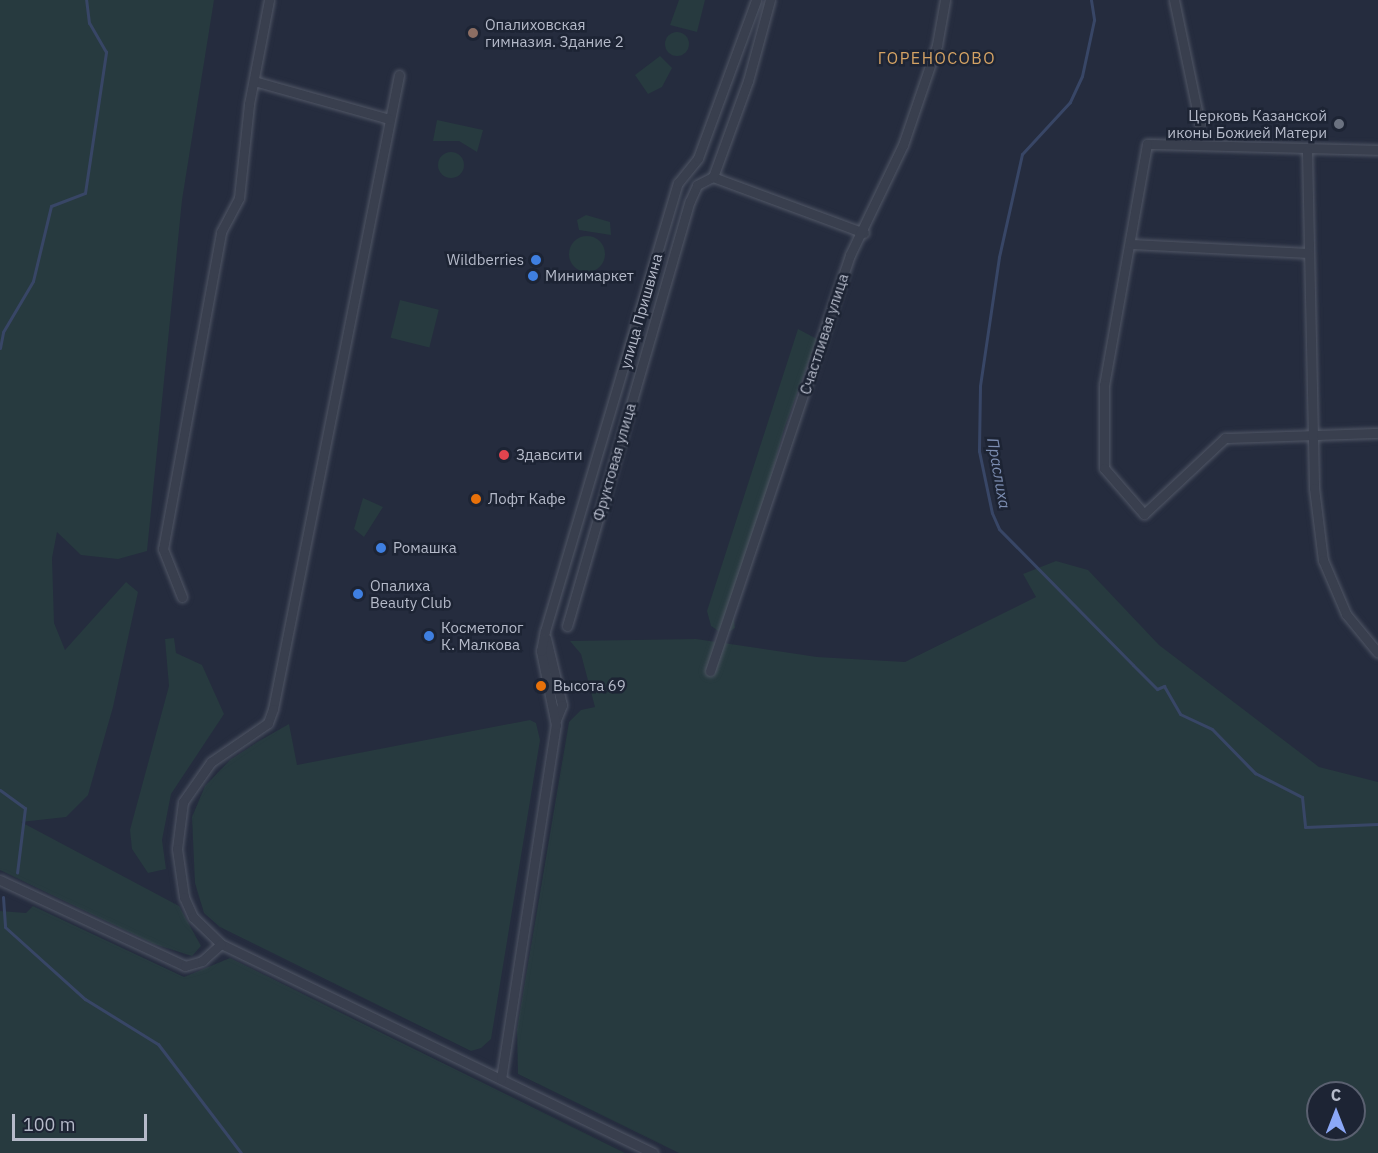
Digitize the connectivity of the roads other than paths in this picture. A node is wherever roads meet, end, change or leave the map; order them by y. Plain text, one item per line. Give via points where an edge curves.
1 (269, 0) edge
2 (756, 0) edge
3 (770, 0) edge
4 (945, 0) edge
5 (1174, 0) edge
6 (399, 75) dead end
7 (254, 81) junction
8 (389, 119) junction
9 (1200, 124) dead end
10 (1378, 150) edge
11 (1307, 152) junction
12 (713, 177) junction
13 (864, 233) junction
14 (1131, 244) junction
15 (1309, 253) junction
16 (1378, 433) edge
17 (1314, 434) junction
18 (182, 597) dead end
19 (567, 626) dead end
20 (1378, 653) edge
21 (710, 671) dead end
22 (0, 880) edge
23 (221, 944) junction
24 (501, 1079) junction
25 (653, 1153) edge

1 - 7 street
2 - 24 street, улица Пришвина via 698,158 678,183 545,631 562,705 556,720
3 - 12 street, Фруктовая улица via 748,81
4 - 13 street, Счастливая улица via 937,45 903,145
5 - 9 street
6 - 8 street
7 - 8 street
7 - 18 street via 239,198 221,232 163,549
8 - 23 street via 268,723 211,762 183,802 177,849 184,897 193,916
10 - 11 street
11 - 14 street via 1147,144
11 - 15 street
12 - 13 street
12 - 19 street, Фруктовая улица via 697,185 690,201
13 - 21 street, Счастливая улица via 850,255
14 - 15 street
14 - 17 street via 1104,384 1104,468 1119,489 1144,514 1225,438
15 - 17 street
16 - 17 street
17 - 20 street via 1323,560 1346,614
22 - 23 street via 185,966 202,961
23 - 24 street
24 - 25 street

